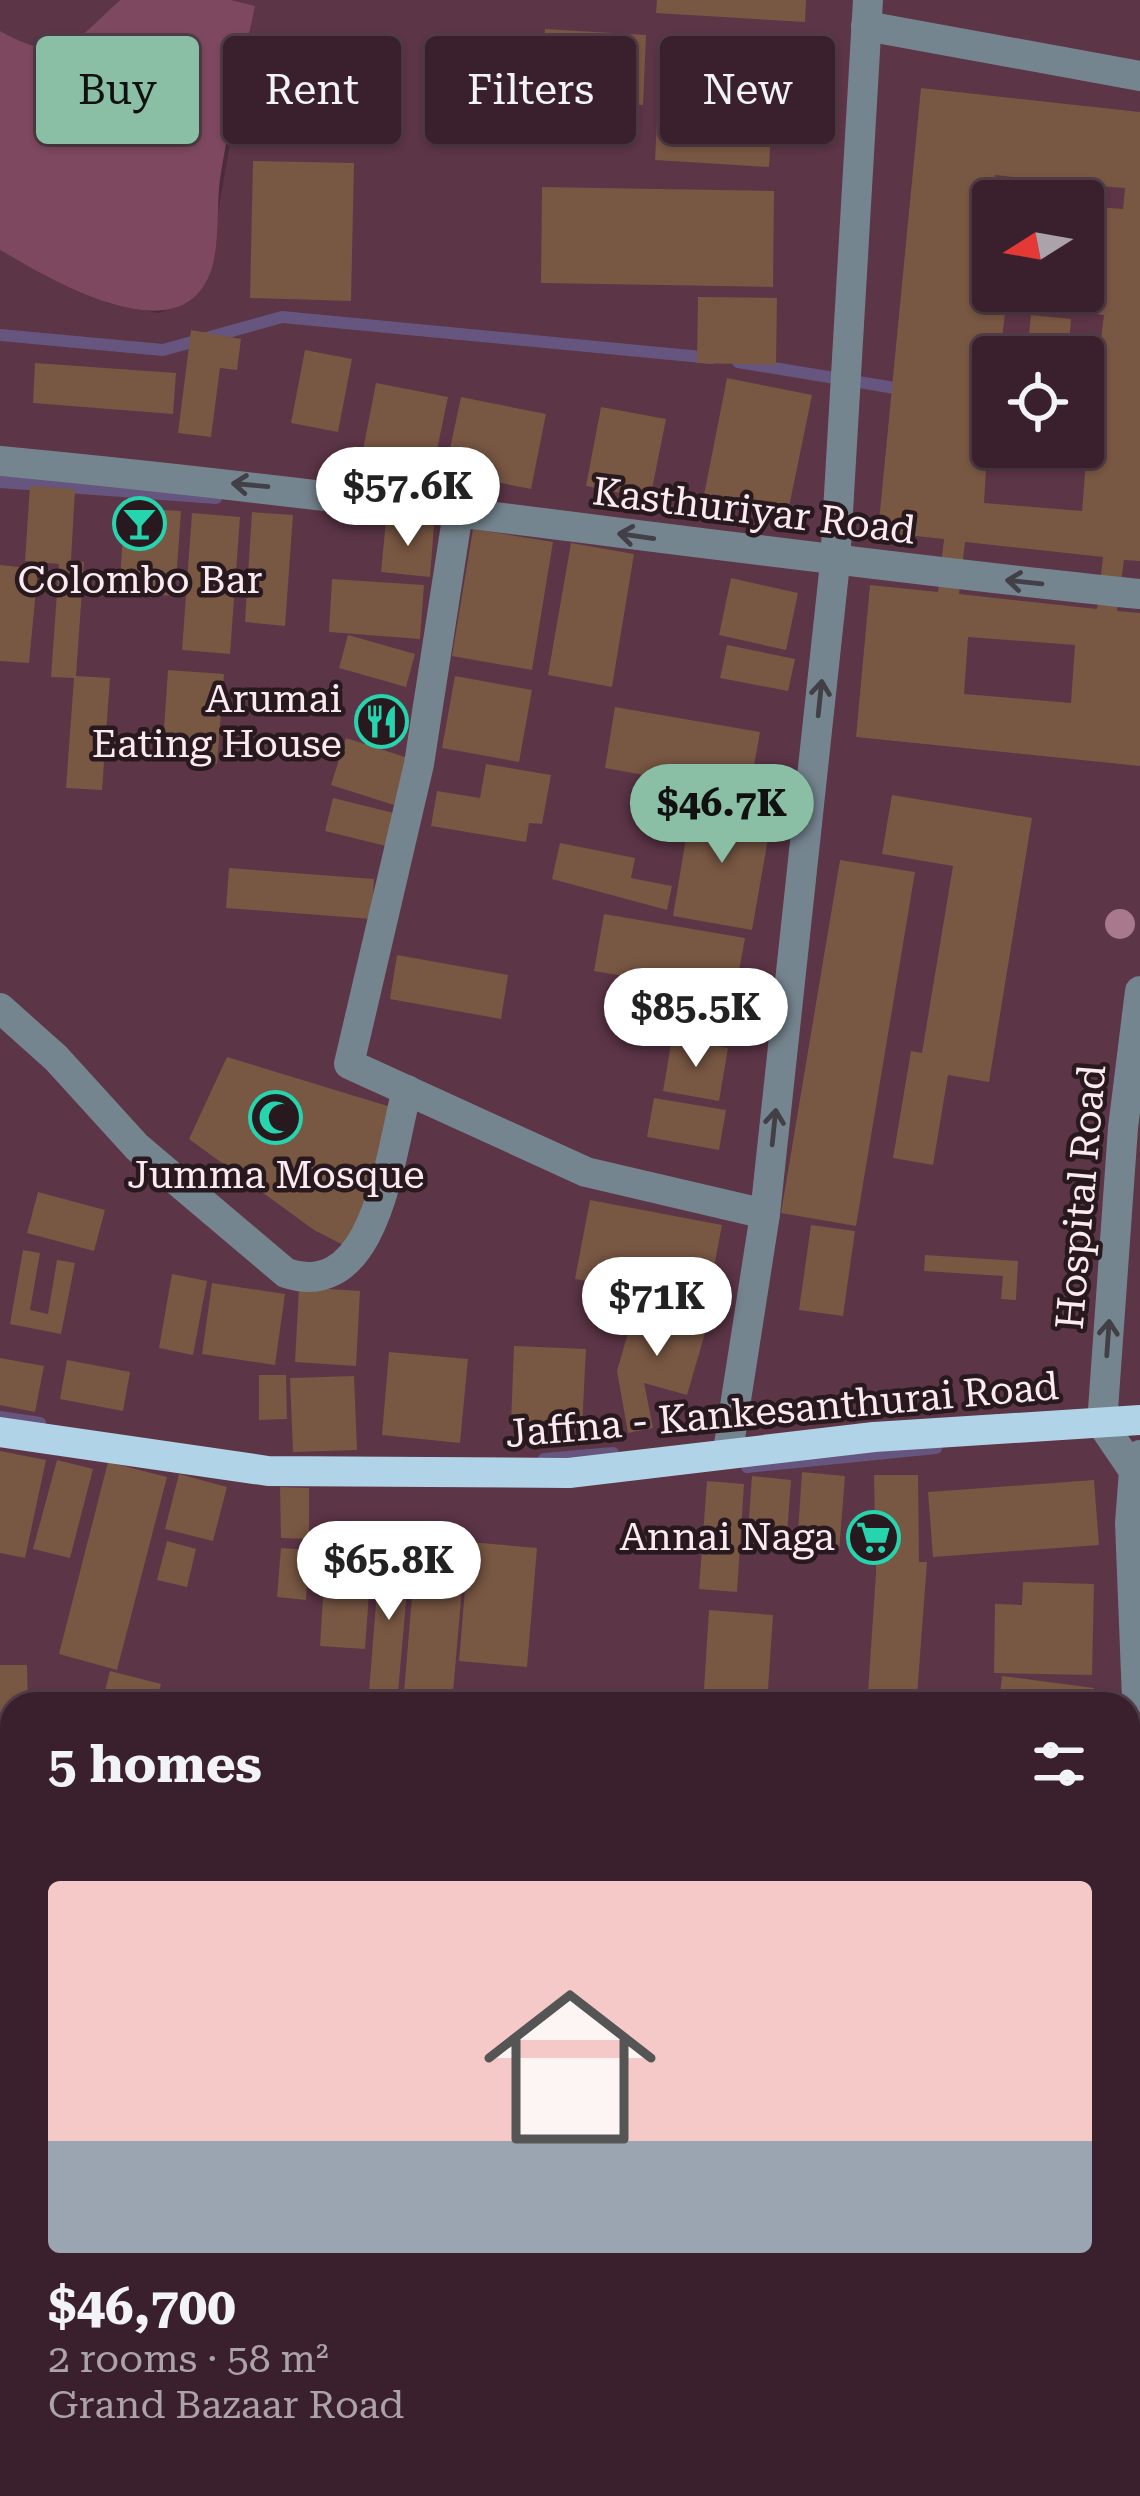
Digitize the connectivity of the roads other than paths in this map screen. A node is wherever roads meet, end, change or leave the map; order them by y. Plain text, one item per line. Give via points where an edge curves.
1 (867, 13) edge
2 (1140, 76) edge
3 (0, 461) edge
4 (458, 512) junction
5 (835, 563) junction
6 (1140, 594) edge
7 (1140, 992) edge
8 (0, 1008) edge
9 (407, 1090) junction
10 (765, 1214) junction
11 (1140, 1420) edge
12 (1102, 1424) junction
13 (0, 1432) edge
14 (728, 1451) junction
15 (1137, 1463) edge
16 (1137, 1692) edge

1 - 2 street
1 - 5 street
4 -> 3 street, Kasthuriyar Road
5 -> 4 street, Kasthuriyar Road
4 - 9 street via 419,764 349,1064
6 -> 5 street, Kasthuriyar Road
10 -> 5 street
12 -> 7 street, Hospital Road
8 - 9 street via 137,1147 286,1274 311,1281 339,1273 365,1242
9 - 10 street via 586,1172
10 - 14 street
11 - 12 main road, Jaffna - Kankesanthurai Road
12 - 14 main road, Jaffna - Kankesanthurai Road
12 - 15 street
13 - 14 main road, Jaffna - Kankesanthurai Road via 268,1471 569,1473
15 - 16 street via 1130,1523

